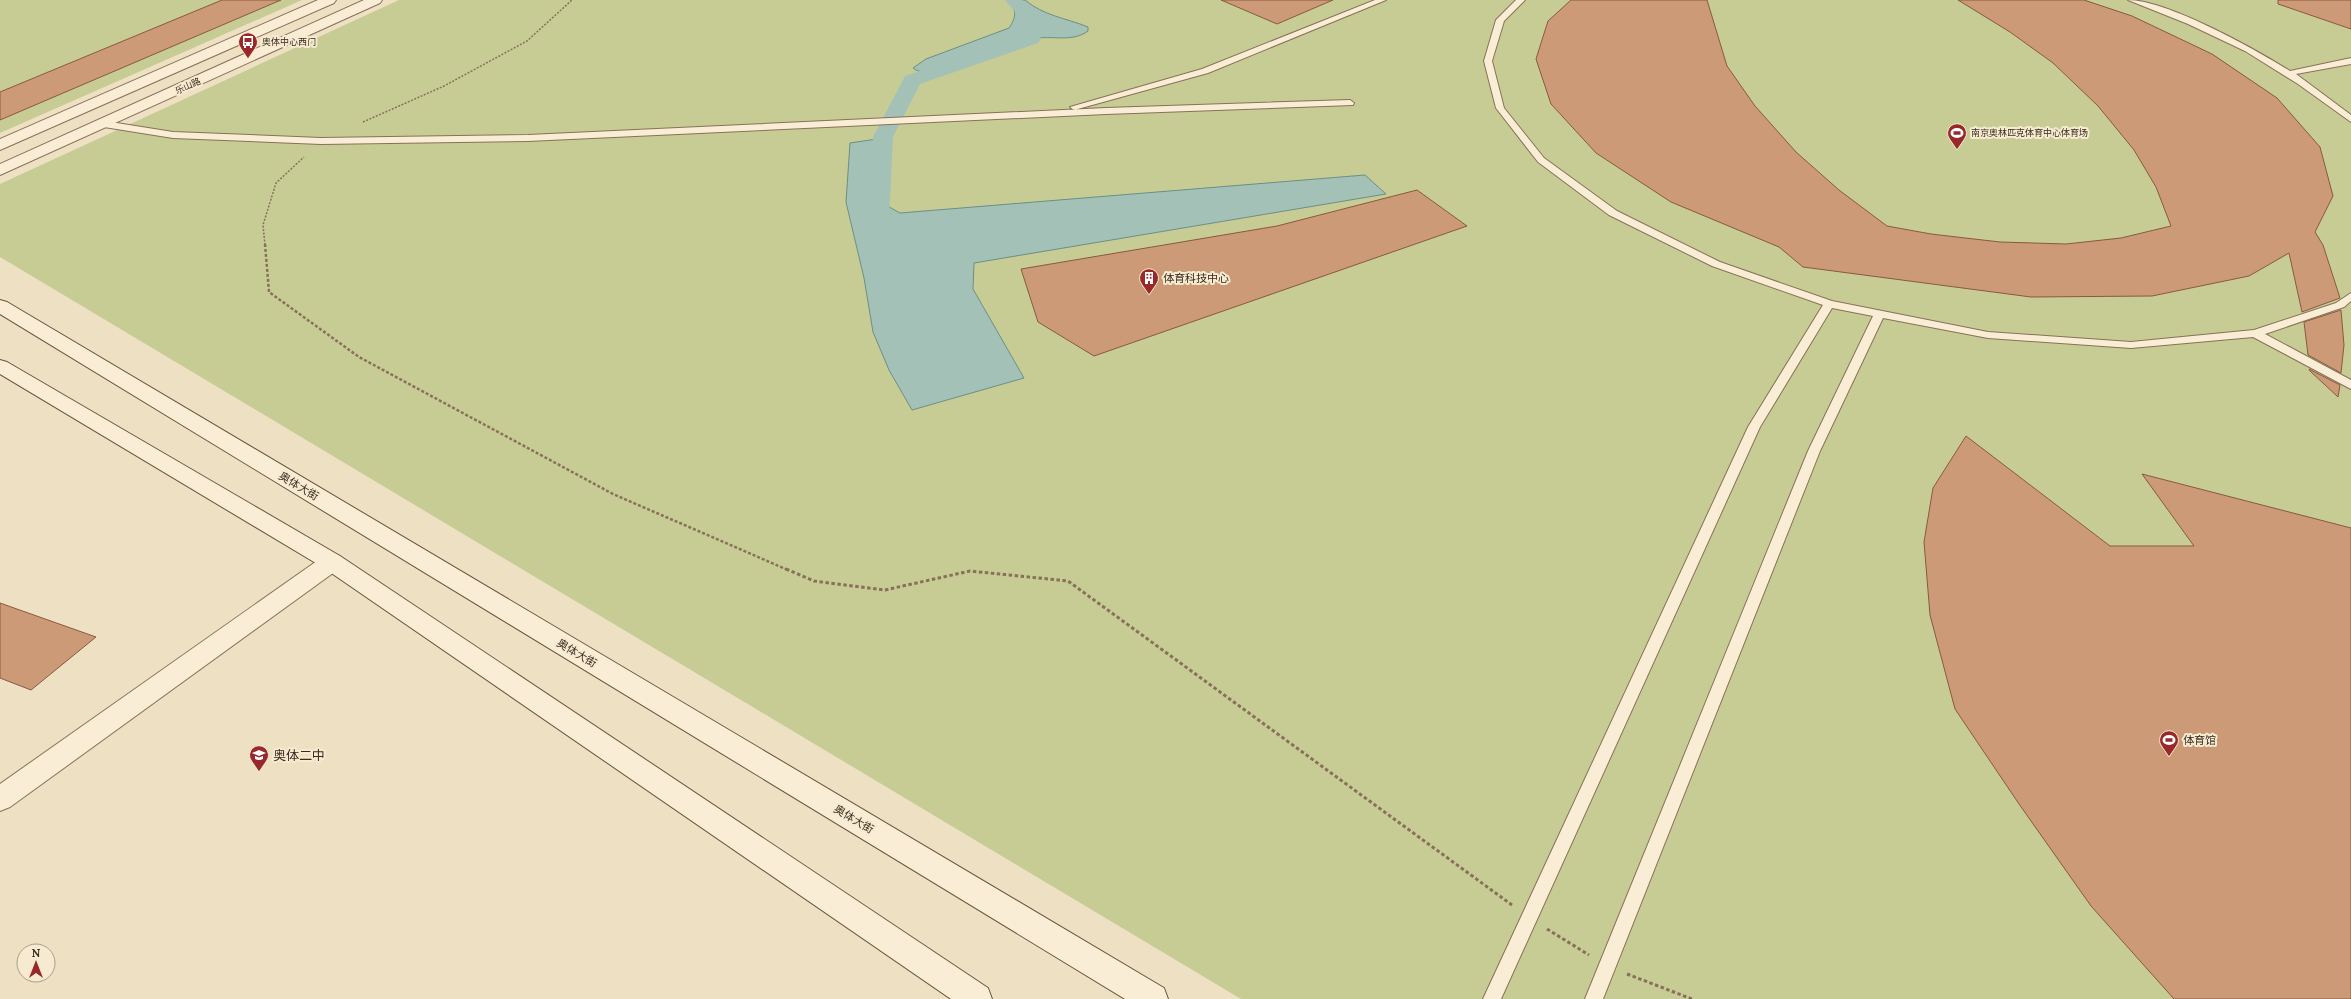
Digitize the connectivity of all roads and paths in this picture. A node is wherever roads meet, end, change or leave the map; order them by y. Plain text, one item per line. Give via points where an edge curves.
1 (329, 0) edge
2 (375, 0) edge
3 (572, 0) edge
4 (1382, 0) edge
5 (1522, 0) edge
6 (2132, 0) edge
7 (2351, 61) edge
8 (2290, 73) junction
9 (1350, 103) dead end
10 (1050, 113) junction
11 (2351, 119) edge
12 (104, 124) junction
13 (357, 125) dead end
14 (321, 141) junction
15 (0, 145) edge
16 (0, 170) edge
17 (2351, 296) edge
18 (1829, 304) junction
19 (0, 306) edge
20 (1879, 314) junction
21 (2255, 333) junction
22 (0, 366) edge
23 (2351, 385) edge
24 (332, 562) junction
25 (0, 799) edge
26 (1530, 918) junction
27 (1608, 966) junction
28 (977, 999) edge
29 (1153, 999) edge
30 (1492, 999) edge
31 (1594, 999) edge
32 (1692, 999) edge

1 - 15 main road, 乐山路
2 - 12 main road, 乐山路
3 - 13 path via 528,41 444,86
4 - 10 lane via 1205,71
5 - 18 lane via 1500,20 1488,61 1500,108 1541,160 1620,217 1716,264
6 - 8 lane via 2224,37
7 - 8 lane
8 - 11 lane
9 - 10 lane
10 - 14 lane via 528,138
12 - 14 lane via 174,135
12 - 16 main road, 乐山路
14 - 26 path via 276,183 263,225 269,292 359,357 613,494 814,581 885,590 970,572 1068,581
17 - 21 lane via 2340,305
18 - 20 lane
18 - 26 lane via 1754,426
19 - 29 main road, 奥体大街
20 - 21 lane via 1988,335 2131,345
20 - 27 lane via 1814,451
21 - 23 lane
22 - 24 main road
24 - 25 main road
24 - 28 main road
26 - 27 path
26 - 30 lane
27 - 31 lane
27 - 32 path

